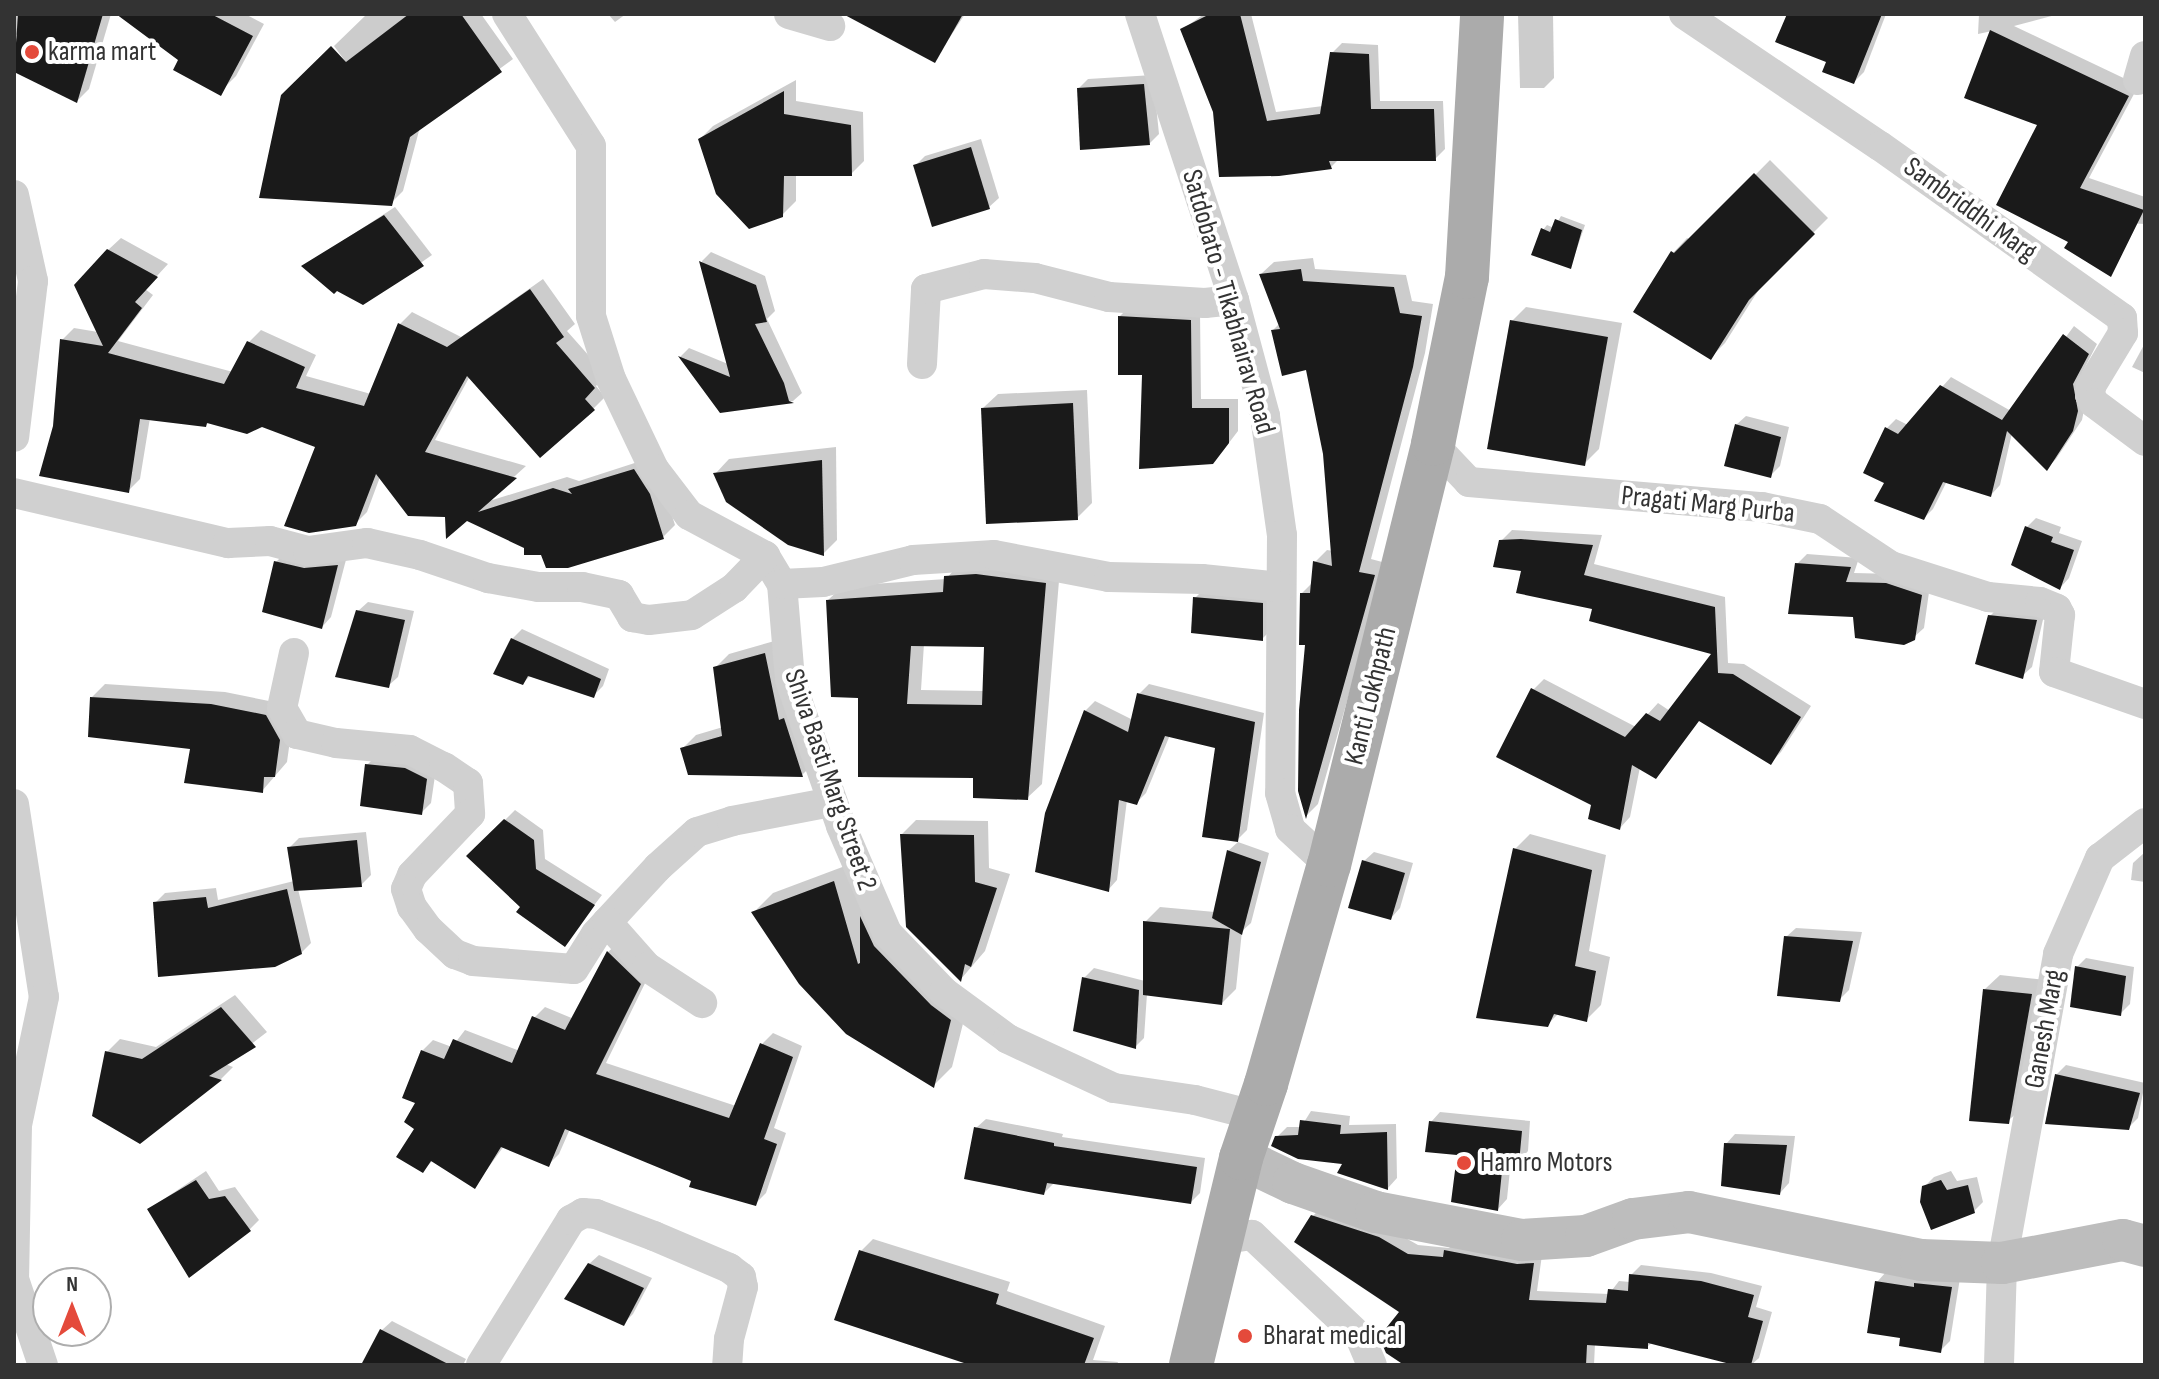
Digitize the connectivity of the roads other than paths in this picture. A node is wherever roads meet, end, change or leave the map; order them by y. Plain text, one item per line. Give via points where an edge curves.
1 (507, 14) edge
2 (789, 14) edge
3 (1140, 14) edge
4 (1482, 14) edge
5 (1684, 14) edge
6 (830, 26) dead end
7 (14, 195) edge
8 (1234, 300) junction
9 (922, 364) dead end
10 (14, 437) edge
11 (2145, 441) edge
12 (1433, 444) junction
13 (14, 493) edge
14 (765, 556) junction
15 (782, 584) junction
16 (1281, 587) junction
17 (294, 653) dead end
18 (2145, 704) edge
19 (832, 802) junction
20 (14, 804) edge
21 (2145, 823) edge
22 (1329, 865) junction
23 (607, 922) junction
24 (702, 1003) dead end
25 (1253, 1115) junction
26 (1241, 1158) junction
27 (1219, 1240) junction
28 (2145, 1246) edge
29 (2002, 1263) junction
30 (43, 1365) edge
31 (481, 1365) edge
32 (727, 1365) edge
33 (1191, 1365) edge
34 (1372, 1365) edge
35 (1999, 1365) edge

1 - 14 street via 591,146 591,316 611,379 654,469 689,515
2 - 6 street
3 - 8 street, Satdobato - Tikabhairav Road
4 - 12 main road, Kanti Lokhpath via 1467,277
5 - 11 street, Sambriddhi Marg via 2122,318 2123,333 2090,395
7 - 10 street via 33,281
8 - 9 street via 1109,297 1035,278 984,274 926,289
8 - 16 street, Satdobato - Tikabhairav Road via 1265,416 1282,535
12 - 18 street, Pragati Marg Purba via 1469,482 1762,507 1820,519 1891,566 1988,597 2057,609 2054,672
12 - 22 main road, Kanti Lokhpath
13 - 14 street via 228,543 270,541 308,551 367,543 488,578 619,595 632,617 649,620 692,615 734,588
14 - 15 street, Shiva Basti Marg Street 2
15 - 16 street via 823,582 913,560 994,555 1109,577
15 - 19 street, Shiva Basti Marg Street 2 via 790,680
16 - 22 street, Satdobato - Tikabhairav Road via 1280,793 1290,829
17 - 23 street via 282,708 297,734 410,750 468,783 470,814 412,875 406,889 428,929 455,954 473,961 574,969
19 - 23 street via 697,832
19 - 25 street, Shiva Basti Marg Street 2 via 887,933 944,992 995,1029 1114,1088
20 - 30 street via 44,997 17,1125 14,1279
21 - 29 street, Ganesh Marg via 2100,858 2058,954
22 - 25 main road, Kanti Lokhpath
23 - 24 street via 647,967
25 - 26 main road, Kanti Lokhpath
26 - 27 main road, Kanti Lokhpath
26 - 29 main road via 1376,1212 1522,1240 1586,1236 1633,1219 1689,1212 1921,1260
27 - 33 main road, Kanti Lokhpath
27 - 34 street via 1252,1235 1360,1337
28 - 29 main road via 2123,1240
29 - 35 street, Ganesh Marg
31 - 32 street via 571,1220 583,1213 654,1236 741,1277

